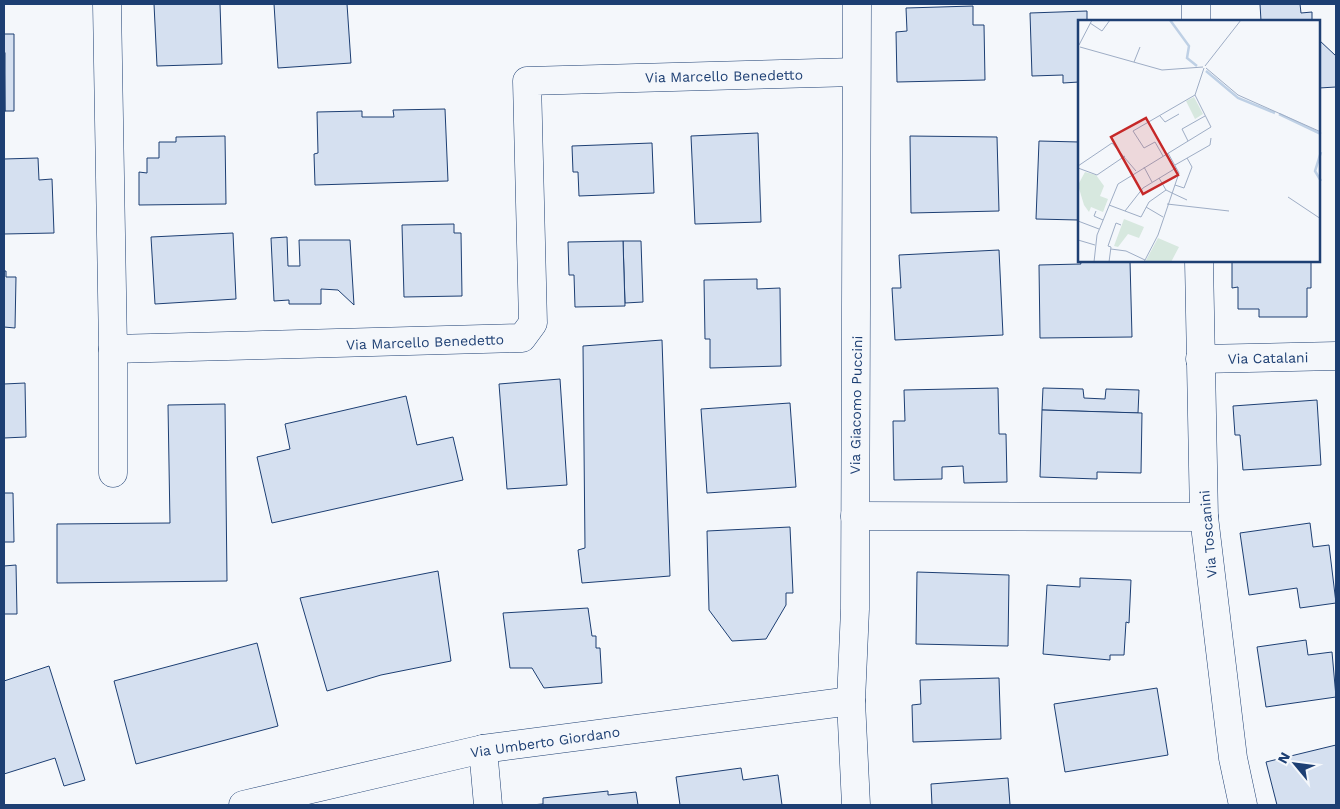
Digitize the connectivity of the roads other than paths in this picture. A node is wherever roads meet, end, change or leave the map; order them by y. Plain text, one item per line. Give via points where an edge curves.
1 (107, 4) edge
2 (857, 4) edge
3 (1196, 4) edge
4 (1196, 20) edge
5 (856, 72) junction
6 (1199, 262) edge
7 (113, 349) junction
8 (1336, 356) edge
9 (1200, 359) junction
10 (113, 473) dead end
11 (855, 516) junction
12 (1204, 517) junction
13 (851, 701) junction
14 (483, 749) junction
15 (243, 805) edge
16 (488, 805) edge
17 (856, 805) edge
18 (1243, 805) edge

1 - 7 street
2 - 5 street, Via Giacomo Puccini
3 - 4 street
5 - 7 street, Via Marcello Benedetto via 527,81 532,323 522,338
5 - 11 street, Via Giacomo Puccini
6 - 9 street, Via Toscanini
7 - 10 street
8 - 9 street, Via Catalani
9 - 12 street, Via Toscanini
11 - 12 street
11 - 13 street, Via Giacomo Puccini
12 - 18 street, Via Toscanini via 1232,749
13 - 14 street, Via Umberto Giordano
13 - 17 street, Via Giacomo Puccini
14 - 15 street, Via Umberto Giordano
14 - 16 street

